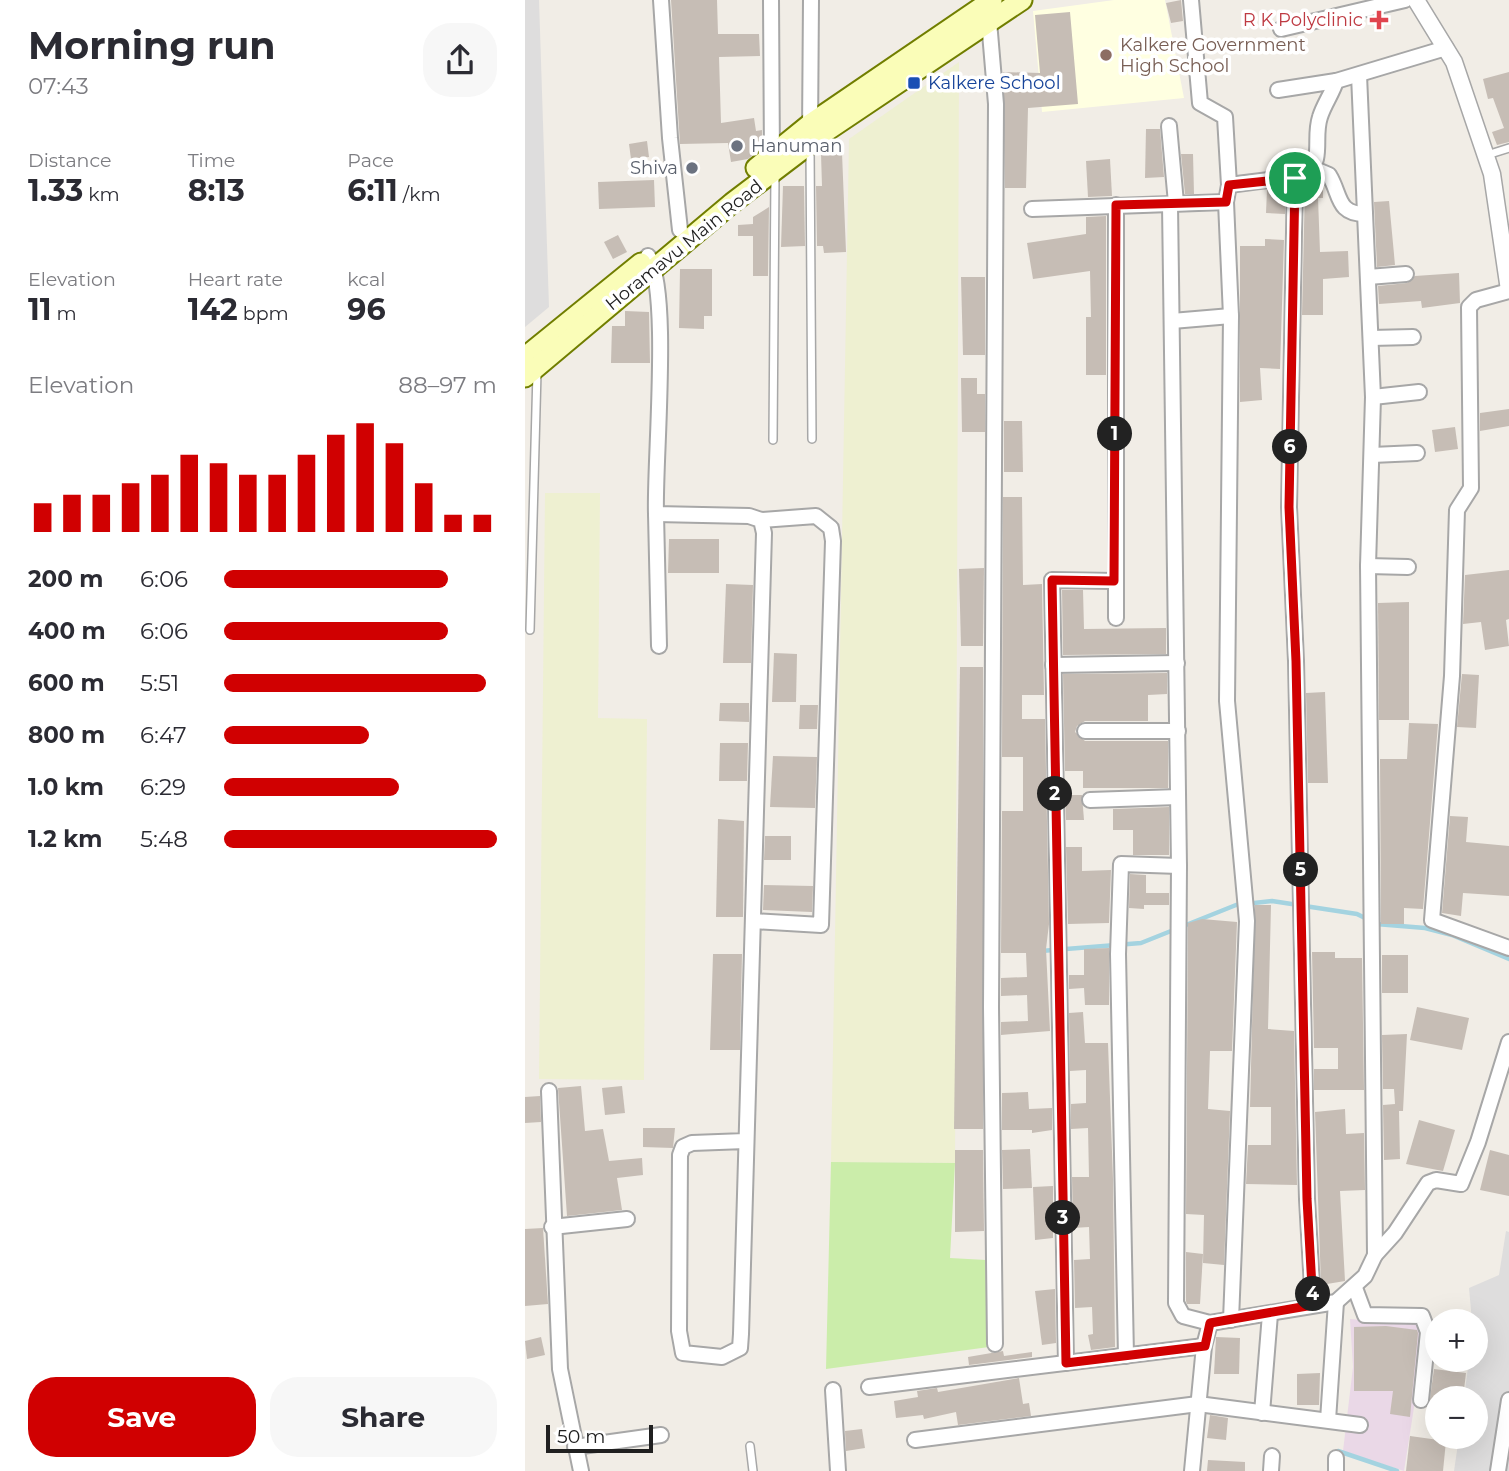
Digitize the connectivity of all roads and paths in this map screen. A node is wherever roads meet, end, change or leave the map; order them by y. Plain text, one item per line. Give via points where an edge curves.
1 (661, 0) edge
2 (771, 0) edge
3 (811, 0) edge
4 (992, 0) edge
5 (1022, 0) edge
6 (1191, 0) edge
7 (1405, 0) edge
8 (1416, 0) edge
9 (989, 21) junction
10 (1281, 29) dead end
11 (1446, 48) junction
12 (1359, 75) junction
13 (1336, 81) junction
14 (1278, 90) dead end
15 (1169, 126) dead end
16 (810, 134) junction
17 (1509, 148) edge
18 (1486, 156) junction
19 (773, 164) junction
20 (1315, 169) junction
21 (1295, 178) junction
22 (1229, 185) junction
23 (1226, 202) junction
24 (1173, 204) junction
25 (1116, 205) junction
26 (1032, 209) dead end
27 (1365, 214) junction
28 (1504, 225) edge
29 (680, 230) junction
30 (1507, 260) edge
31 (652, 262) junction
32 (1406, 275) dead end
33 (1368, 277) junction
34 (1509, 291) edge
35 (1231, 316) junction
36 (1172, 321) junction
37 (1413, 337) dead end
38 (1371, 338) junction
39 (529, 364) edge
40 (1419, 392) dead end
41 (1373, 397) junction
42 (812, 439) dead end
43 (773, 440) dead end
44 (1416, 453) dead end
45 (1372, 455) junction
46 (656, 514) junction
47 (761, 520) junction
48 (1368, 566) junction
49 (1408, 567) dead end
50 (1114, 581) junction
51 (1116, 618) dead end
52 (530, 630) dead end
53 (659, 646) dead end
54 (1177, 663) junction
55 (1053, 666) junction
56 (1085, 731) dead end
57 (1178, 731) junction
58 (1178, 797) junction
59 (1090, 800) dead end
60 (1179, 866) junction
61 (753, 921) junction
62 (1509, 948) edge
63 (1509, 1042) edge
64 (549, 1091) dead end
65 (745, 1141) junction
66 (627, 1219) dead end
67 (552, 1227) junction
68 (1375, 1255) junction
69 (1355, 1288) junction
70 (1336, 1302) junction
71 (1313, 1305) junction
72 (1271, 1314) junction
73 (1231, 1320) junction
74 (1210, 1323) junction
75 (995, 1344) dead end
76 (1205, 1346) junction
77 (1126, 1356) junction
78 (1066, 1363) junction
79 (869, 1387) dead end
80 (833, 1390) dead end
81 (1509, 1399) edge
82 (1421, 1400) dead end
83 (1198, 1404) junction
84 (1262, 1413) junction
85 (1328, 1420) junction
86 (1360, 1425) dead end
87 (661, 1435) dead end
88 (915, 1440) dead end
89 (750, 1446) dead end
90 (575, 1447) junction
91 (581, 1471) edge
92 (753, 1471) edge
93 (838, 1471) edge
94 (1192, 1471) edge
95 (1498, 1471) edge

1 - 29 street
2 - 19 street
3 - 16 street
4 - 16 main road, Horamavu Main Road
5 - 9 main road, Horamavu Main Road
6 - 22 street via 1200,103 1225,117
7 - 10 street
8 - 11 street
9 - 16 main road, Horamavu Main Road
9 - 75 street via 996,104 991,993
11 - 12 street
11 - 18 street
12 - 13 street
12 - 27 street
13 - 14 street
13 - 20 street via 1319,120
15 - 24 street
16 - 19 main road, Horamavu Main Road
16 - 42 lane
17 - 18 lane
18 - 28 street
19 - 29 main road, Horamavu Main Road
19 - 31 main road, Horamavu Main Road
19 - 43 lane
20 - 21 street
20 - 27 street via 1329,175 1342,207
21 - 22 street
21 - 71 street via 1289,507
22 - 23 street
23 - 24 street
23 - 35 street
24 - 25 street
24 - 36 street
25 - 26 street
25 - 50 street
27 - 33 street
28 - 30 street
29 - 31 main road, Horamavu Main Road
30 - 34 street
31 - 39 main road, Horamavu Main Road
31 - 46 street via 659,319
32 - 33 street
33 - 38 street
34 - 62 street via 1476,300 1469,307 1471,488 1457,510 1452,676 1432,920
35 - 36 street
35 - 73 street via 1227,701 1247,921
36 - 54 street
37 - 38 street
38 - 41 street
39 - 52 lane
40 - 41 street
41 - 45 street
44 - 45 street
45 - 48 street
46 - 47 street
46 - 53 street
47 - 61 street
47 - 61 street via 815,516 831,528 833,541 821,925
48 - 49 street
48 - 68 street
50 - 51 street
50 - 55 street via 1052,580
54 - 55 street
54 - 57 street
55 - 78 street
56 - 57 street
57 - 58 street
58 - 59 street
58 - 60 street
60 - 74 street via 1176,1303 1183,1317
60 - 77 street via 1121,863 1118,954
61 - 65 street
63 - 68 street via 1461,1184 1428,1183
64 - 67 street
65 - 65 street via 740,1348 722,1356 683,1353 679,1331 680,1155 683,1147 692,1143
66 - 67 street
67 - 90 street via 560,1369
68 - 69 street
69 - 70 street
69 - 82 street via 1366,1315 1422,1316 1428,1332
70 - 71 street
70 - 85 street
71 - 72 street
72 - 73 street
72 - 84 street
73 - 74 street
74 - 76 street
76 - 77 street
76 - 83 street
77 - 78 street
78 - 79 street
80 - 93 street
81 - 95 street
83 - 84 street
83 - 88 street
83 - 94 street
84 - 85 street
85 - 86 street
87 - 90 street
89 - 92 lane
90 - 91 street

